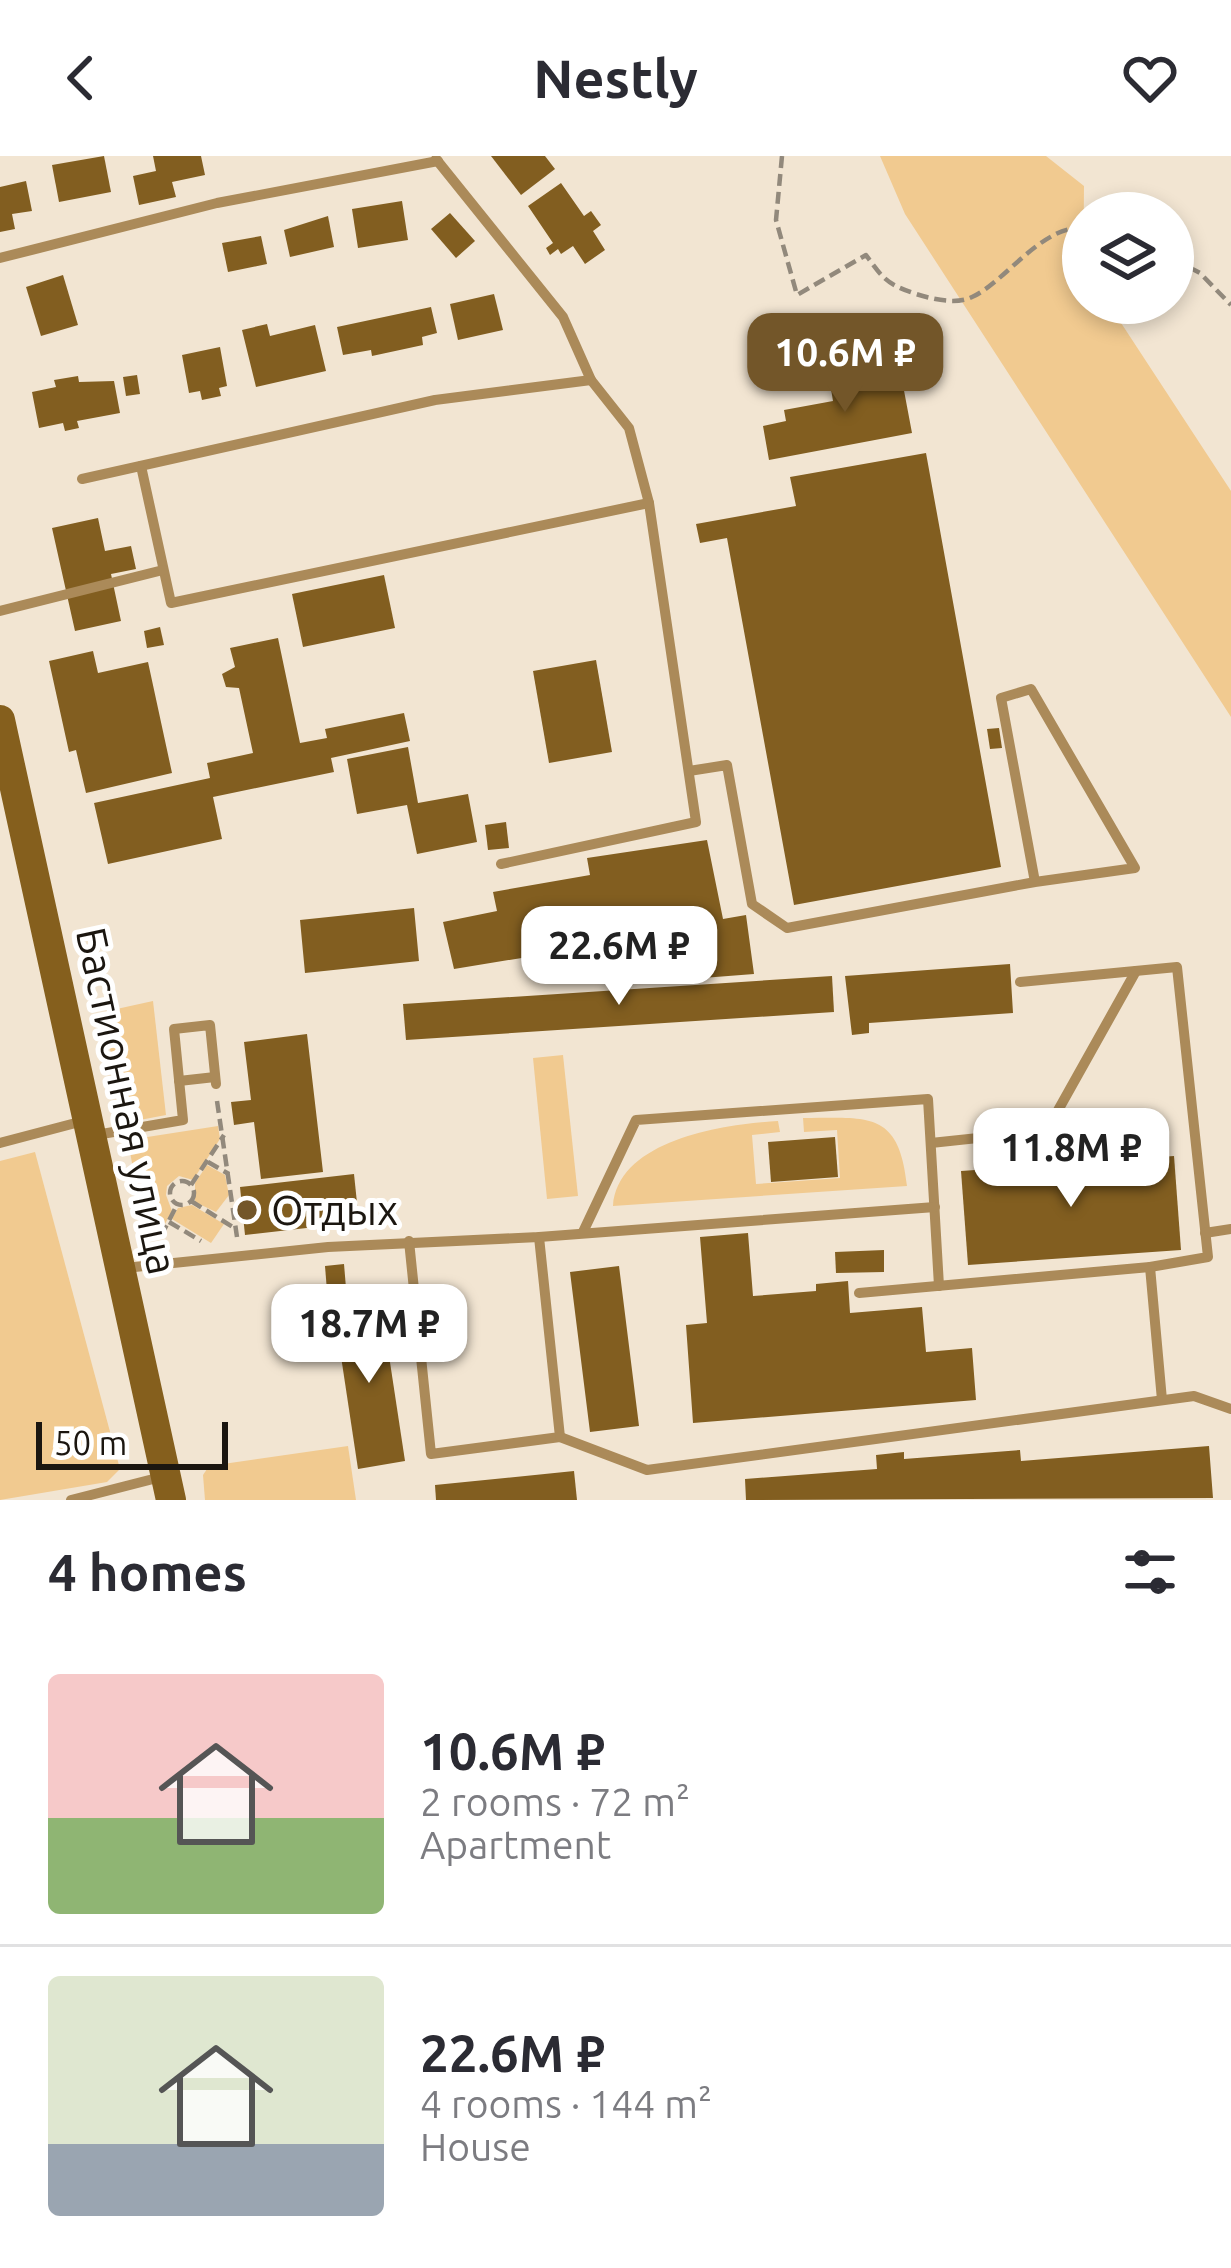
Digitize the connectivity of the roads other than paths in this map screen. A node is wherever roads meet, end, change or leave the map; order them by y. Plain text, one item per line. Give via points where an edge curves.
1 (436, 159) edge
2 (0, 258) edge
3 (591, 380) junction
4 (140, 466) junction
5 (82, 479) dead end
6 (649, 503) junction
7 (163, 570) junction
8 (0, 611) edge
9 (0, 720) edge
10 (689, 771) junction
11 (501, 864) dead end
12 (1034, 882) junction
13 (1136, 971) junction
14 (1020, 982) dead end
15 (179, 1082) junction
16 (1127, 1123) dead end
17 (92, 1128) junction
18 (1047, 1130) junction
19 (931, 1142) junction
20 (0, 1143) edge
21 (935, 1207) junction
22 (1231, 1229) edge
23 (583, 1232) junction
24 (1205, 1233) junction
25 (539, 1237) junction
26 (409, 1241) junction
27 (1150, 1267) junction
28 (120, 1269) junction
29 (939, 1286) junction
30 (859, 1293) dead end
31 (1162, 1400) junction
32 (1231, 1408) edge
33 (560, 1437) junction
34 (168, 1488) edge
35 (71, 1500) edge

1 - 2 lane
1 - 3 lane via 563,317
3 - 4 lane via 436,400
3 - 6 lane via 629,428
4 - 5 lane
4 - 7 lane
6 - 7 lane via 171,604
6 - 10 lane
7 - 8 lane
9 - 17 street, Бастионная улица
10 - 11 lane via 696,822
10 - 12 lane via 727,765 752,904 787,928
12 - 12 lane via 1135,868 1031,689 1001,698
13 - 14 lane
13 - 18 lane
13 - 24 lane via 1177,967
15 - 15 lane via 174,1029 211,1025 215,1080
15 - 17 lane via 189,1120
16 - 18 lane
17 - 20 lane
17 - 28 street, Бастионная улица
18 - 19 lane
19 - 21 lane
19 - 23 lane via 928,1100 636,1120
21 - 23 lane
21 - 29 lane
22 - 24 lane
23 - 25 lane
24 - 27 lane via 1208,1257
25 - 26 lane
25 - 33 lane
26 - 28 lane
26 - 33 lane via 431,1454
27 - 29 lane
27 - 31 lane
28 - 34 street, Бастионная улица
29 - 30 lane
31 - 32 lane via 1194,1396
31 - 33 lane via 647,1470
34 - 35 lane

